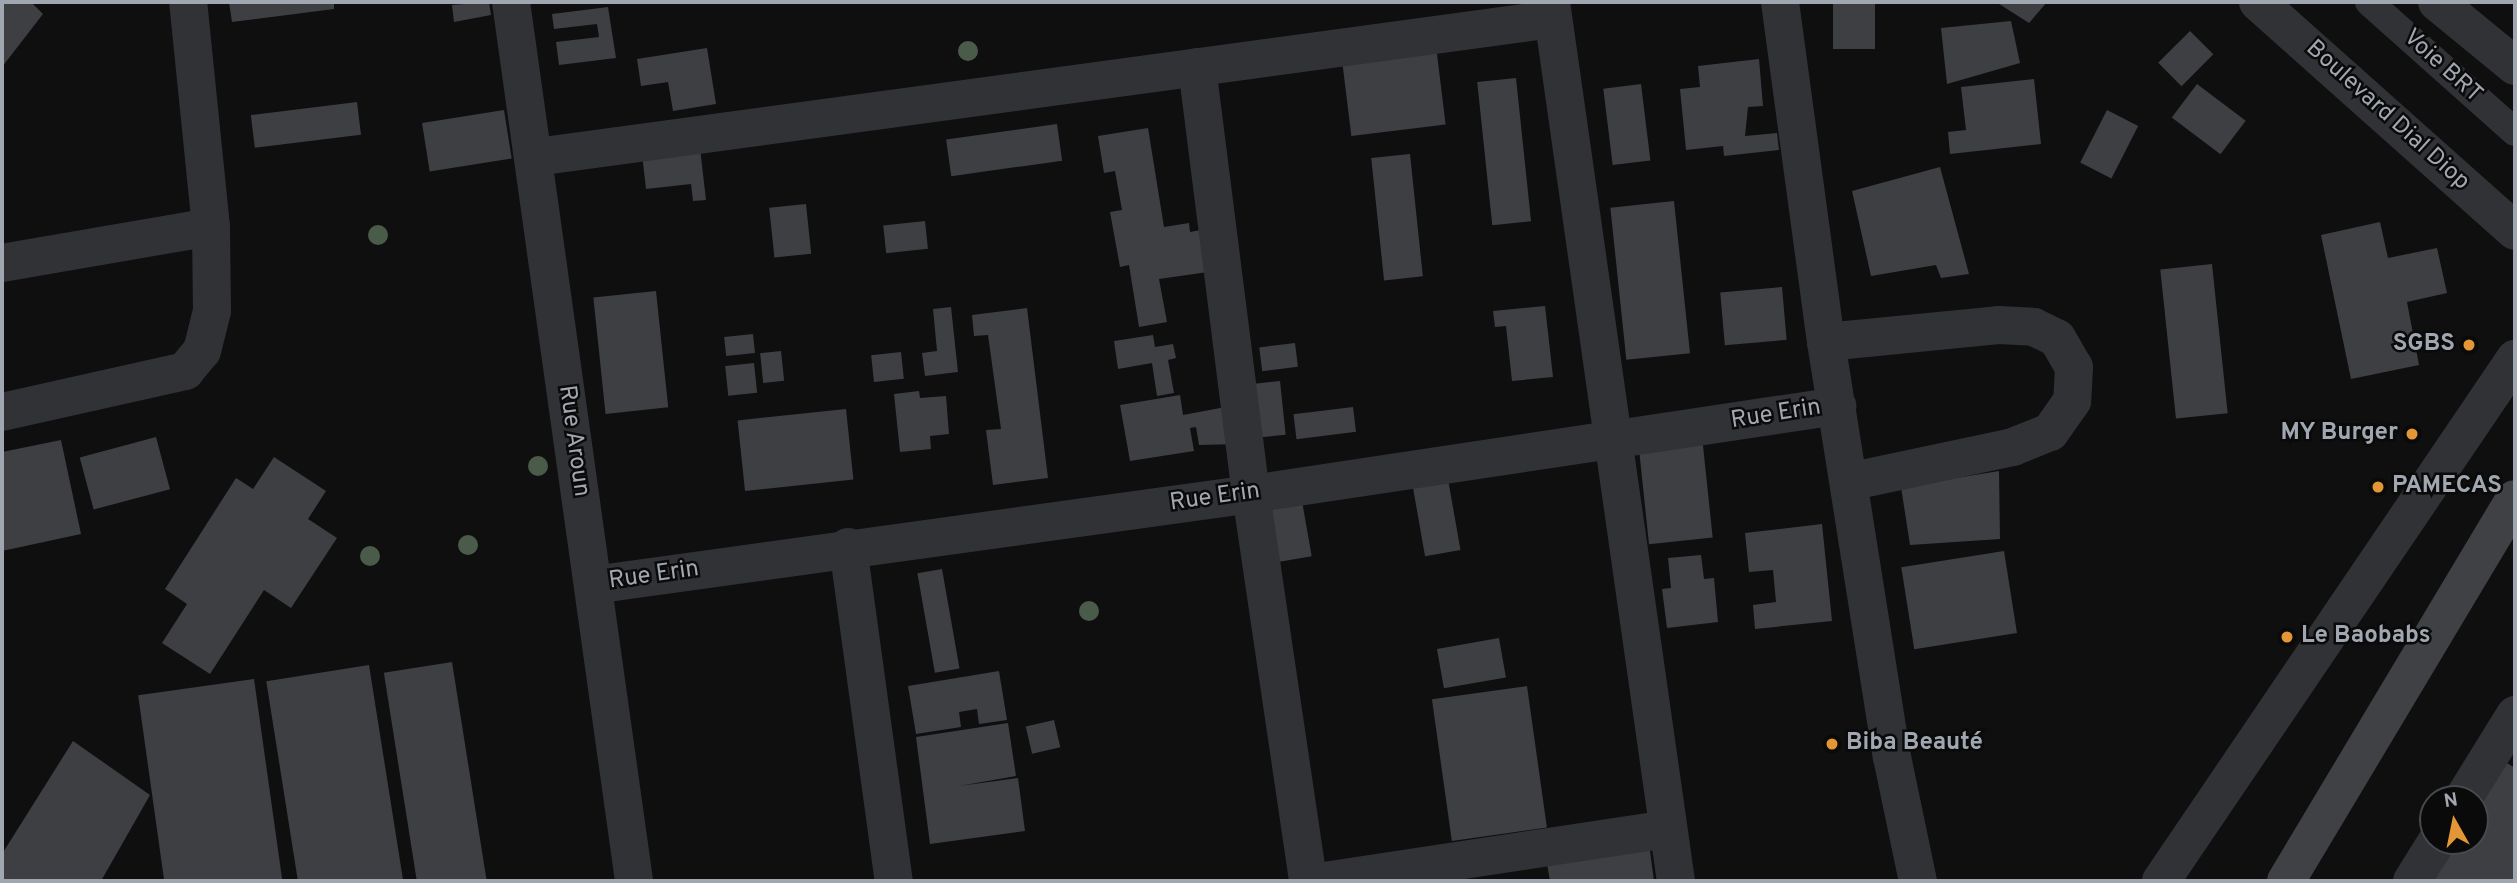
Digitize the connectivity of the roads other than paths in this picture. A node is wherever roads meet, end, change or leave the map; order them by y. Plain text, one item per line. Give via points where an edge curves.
1 (188, 2) edge
2 (511, 2) edge
3 (1780, 2) edge
4 (2258, 2) edge
5 (2369, 2) edge
6 (2437, 2) edge
7 (1552, 10) edge
8 (2515, 66) edge
9 (1197, 67) junction
10 (2515, 132) edge
11 (536, 157) junction
12 (211, 227) junction
13 (2515, 231) edge
14 (2, 263) edge
15 (1826, 342) junction
16 (2515, 359) edge
17 (1837, 405) junction
18 (2, 412) edge
19 (1612, 440) junction
20 (1849, 482) junction
21 (1251, 494) junction
22 (2515, 499) edge
23 (848, 547) junction
24 (593, 585) junction
25 (2515, 715) edge
26 (2472, 785) edge
27 (1668, 829) junction
28 (2428, 855) edge
29 (635, 881) edge
30 (894, 881) edge
31 (1308, 881) edge
32 (1324, 881) edge
33 (1676, 881) edge
34 (1918, 881) edge
35 (2161, 881) edge
36 (2286, 881) edge
37 (2412, 881) edge

1 - 12 street
2 - 11 street, Rue Aroun
3 - 15 street
4 - 13 street, Boulevard Dial Diop
5 - 10 lane, Voie BRT
6 - 8 street
7 - 9 street
7 - 19 street
9 - 11 street
9 - 21 street
11 - 24 street, Rue Aroun
12 - 14 street
12 - 18 street via 212,311 202,351 185,371
15 - 17 street
15 - 20 street via 1997,325 2034,327 2057,338 2074,366 2072,401 2050,432 2013,447
16 - 35 street
17 - 19 street, Rue Erin
17 - 20 street
19 - 21 street, Rue Erin
19 - 27 street
20 - 34 street via 1892,757
21 - 23 street, Rue Erin
21 - 31 street
22 - 36 main road
23 - 24 street, Rue Erin
23 - 30 street
24 - 29 street, Rue Aroun
25 - 26 street
27 - 32 street
27 - 33 street
28 - 37 street

